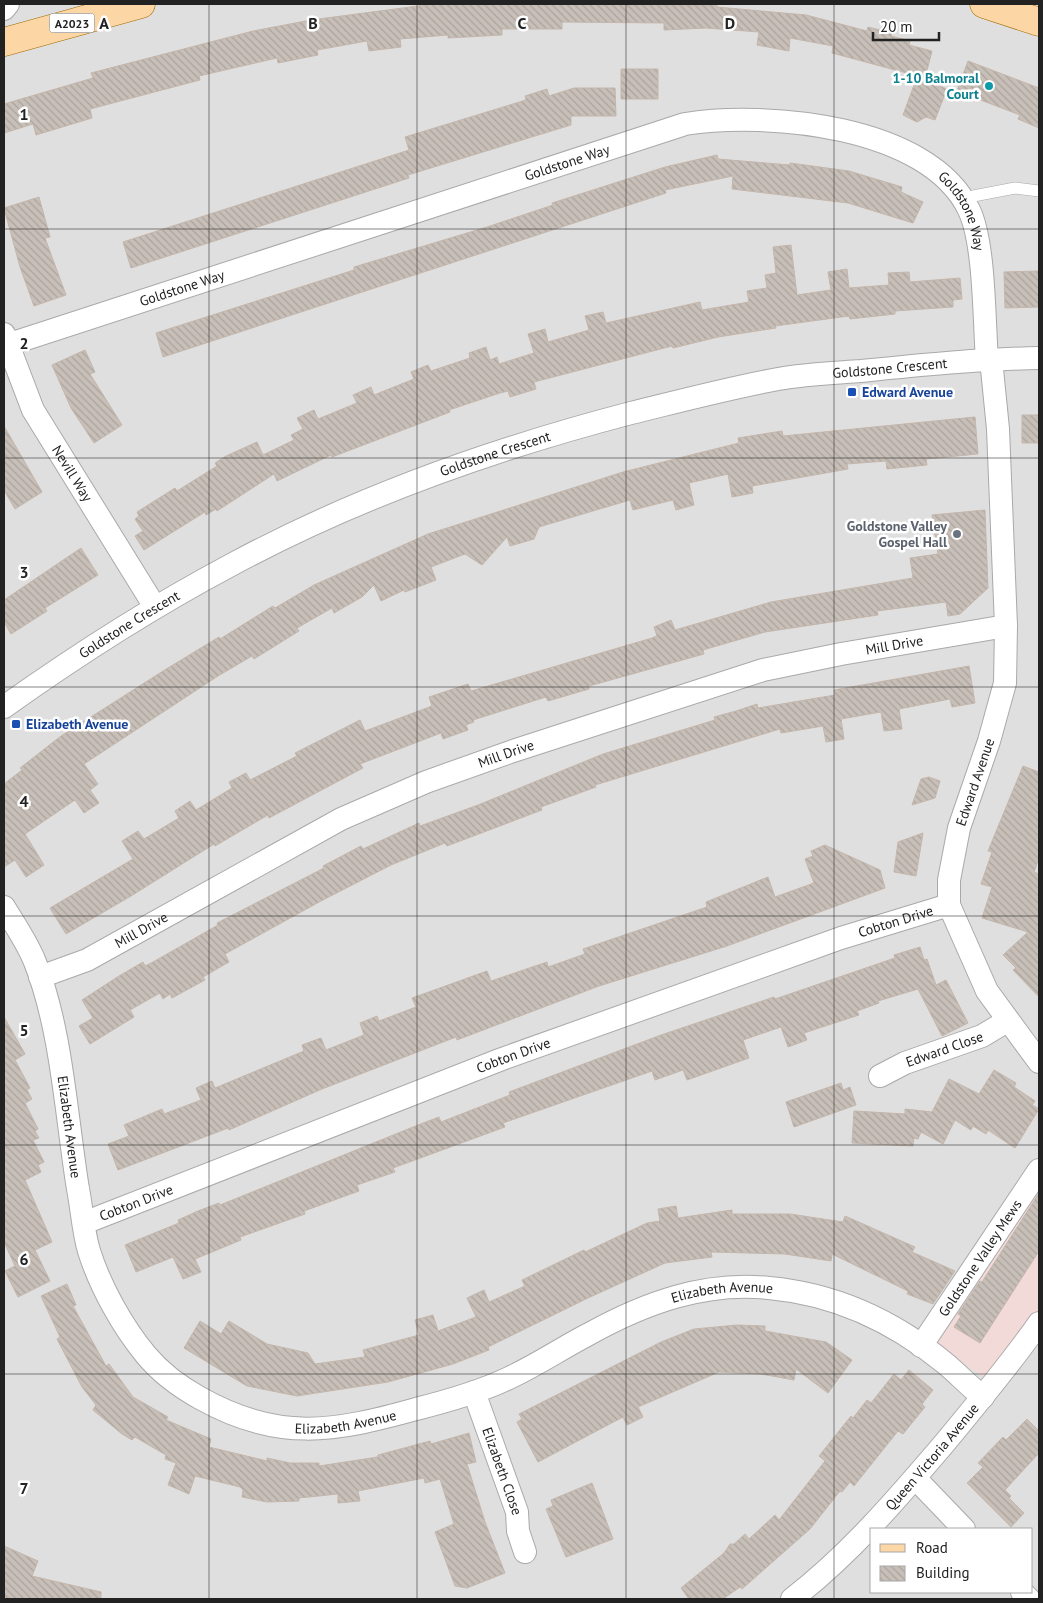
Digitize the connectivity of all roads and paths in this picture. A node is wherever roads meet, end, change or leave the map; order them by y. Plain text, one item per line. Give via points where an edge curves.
1 (8, 4) edge
2 (141, 4) edge
3 (984, 4) edge
4 (4, 9) edge
5 (1039, 22) edge
6 (4, 42) edge
7 (1039, 191) edge
8 (963, 198) junction
9 (5, 340) edge
10 (1039, 358) edge
11 (987, 360) junction
12 (155, 607) junction
13 (1006, 626) junction
14 (4, 706) edge
15 (949, 906) junction
16 (4, 907) edge
17 (40, 977) junction
18 (1007, 1021) junction
19 (1039, 1062) edge
20 (880, 1076) dead end
21 (1039, 1170) edge
22 (84, 1223) junction
23 (1039, 1323) edge
24 (921, 1346) junction
25 (474, 1392) junction
26 (983, 1396) junction
27 (914, 1478) junction
28 (963, 1528) edge
29 (525, 1552) dead end
30 (792, 1599) edge

1 - 4 street
2 - 6 main road, A2023
3 - 5 main road
7 - 8 lane via 1015,188
8 - 9 street, Goldstone Way via 936,169 910,154 852,132 763,121 693,123
8 - 11 street, Goldstone Way via 975,227
9 - 12 street, Nevill Way via 42,427
10 - 11 street, Goldstone Crescent
11 - 12 street, Goldstone Crescent via 781,378 549,434 375,497 232,564
11 - 13 street, Edward Avenue via 992,369 998,429
12 - 14 street, Goldstone Crescent
13 - 15 street, Edward Avenue via 1003,690 990,741 959,828 950,872
13 - 17 street, Mill Drive via 763,670 426,782 341,819 87,960
15 - 18 street, Edward Avenue via 983,982
15 - 22 street, Cobton Drive via 841,938 502,1059
16 - 17 street, Elizabeth Avenue via 24,939
17 - 22 street, Elizabeth Avenue via 55,1036
18 - 19 street, Edward Avenue
18 - 20 street, Edward Close via 982,1036 905,1063
21 - 24 street, Goldstone Valley Mews
22 - 25 street, Elizabeth Avenue via 90,1253 101,1281 147,1356 162,1373 189,1392 234,1415 271,1427 325,1428 359,1424
23 - 26 street, Queen Victoria Avenue
24 - 25 street, Elizabeth Avenue via 863,1311 818,1296 768,1288 717,1288 665,1299 592,1332 508,1379
24 - 26 street, Elizabeth Avenue
25 - 29 street, Elizabeth Close via 517,1512 518,1531
26 - 27 street, Queen Victoria Avenue
27 - 28 street
27 - 30 street, Queen Victoria Avenue via 853,1546

